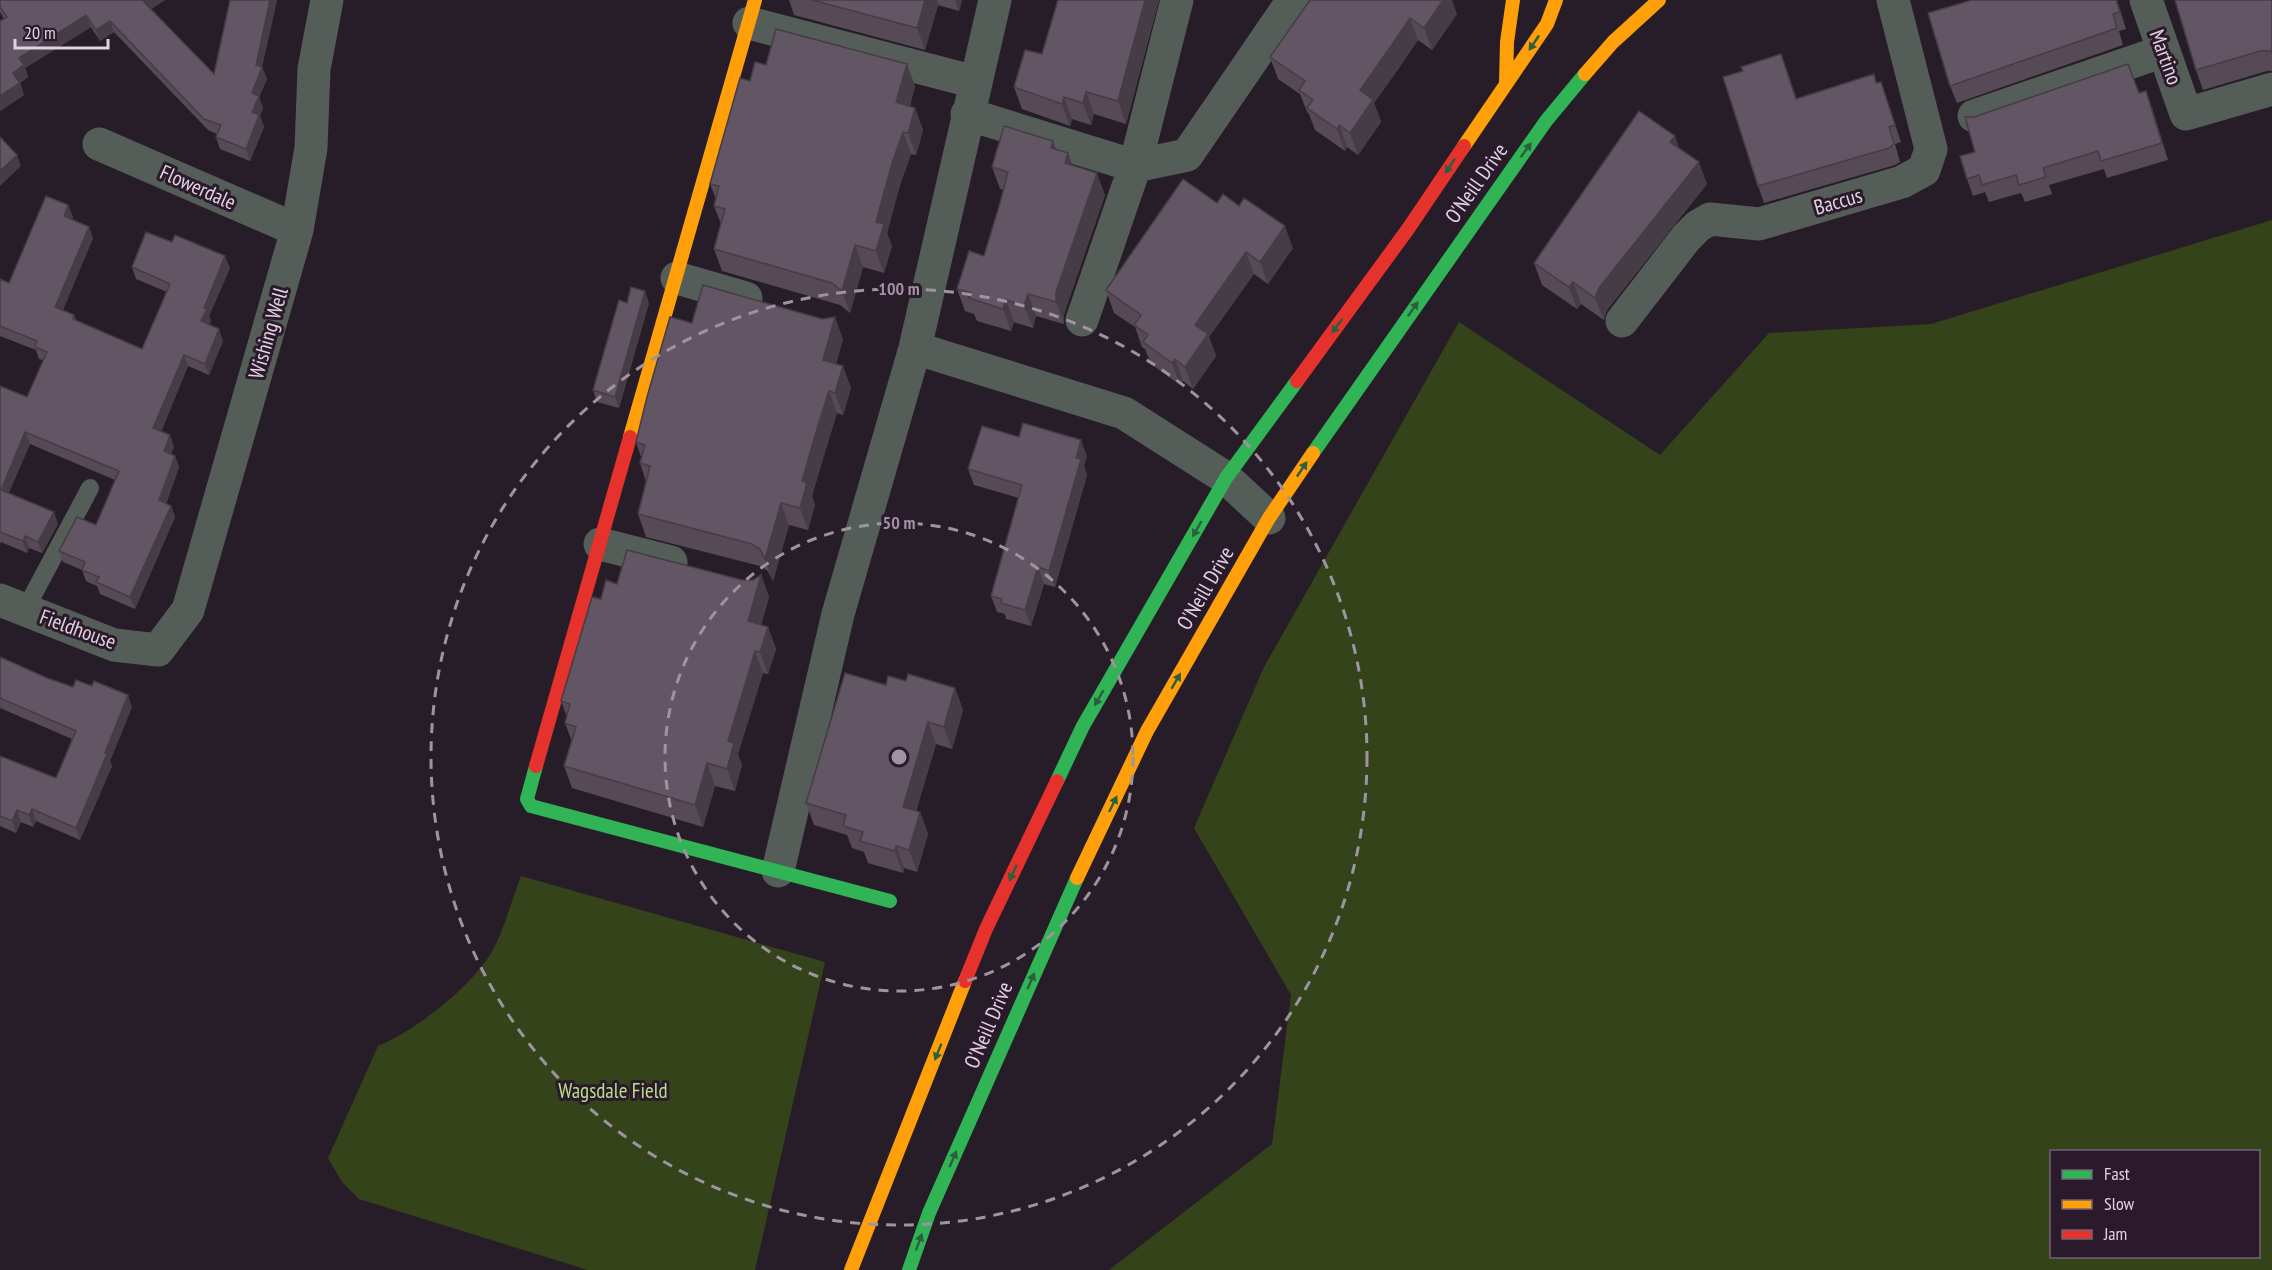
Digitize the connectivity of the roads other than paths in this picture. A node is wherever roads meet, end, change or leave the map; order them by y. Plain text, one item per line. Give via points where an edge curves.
1 (327, 0) edge
2 (996, 0) edge
3 (1177, 0) edge
4 (1293, 0) edge
5 (1513, 0) edge
6 (1556, 0) edge
7 (1659, 0) edge
8 (1893, 0) edge
9 (2146, 0) edge
10 (752, 11) edge
11 (2164, 51) junction
12 (975, 82) junction
13 (1506, 83) junction
14 (2272, 88) edge
15 (968, 114) junction
16 (1974, 116) edge
17 (99, 144) dead end
18 (1135, 166) junction
19 (297, 230) junction
20 (677, 278) junction
21 (778, 307) edge
22 (1082, 320) dead end
23 (1622, 321) dead end
24 (915, 348) junction
25 (1226, 478) junction
26 (90, 488) dead end
27 (1269, 518) junction
28 (600, 544) junction
29 (699, 570) edge
30 (13, 605) edge
31 (158, 650) joint
32 (778, 871) junction
33 (891, 901) dead end
34 (851, 1270) edge
35 (909, 1270) edge

1 - 19 street, Wishing Well via 314,69 311,148
2 - 12 street
3 - 18 street
4 - 18 street via 1187,155
5 - 13 main road
6 -> 13 main road, O'Neill Drive via 1547,24
27 -> 7 main road, O'Neill Drive via 1546,121 1613,42
8 - 23 street, Baccus via 1931,149 1924,170 1902,182 1759,225 1710,219 1686,238
9 - 11 street, Martino
10 - 12 street
10 - 20 main road
11 - 14 street, Martino via 2186,114
11 - 16 street
12 - 15 street
13 -> 25 main road, O'Neill Drive via 1408,229
15 - 18 street
15 - 24 street
17 - 19 street, Flowerdale
18 - 22 street
19 - 31 street, Wishing Well via 188,610
20 - 21 street
20 - 28 main road
24 - 25 street via 1124,413
24 - 32 street via 838,614
25 - 27 street
25 -> 34 main road, O'Neill Drive via 1083,726 992,918
26 - 30 lane
35 -> 27 main road, O'Neill Drive via 929,1213 1056,923 1147,731
28 - 29 street
28 - 32 main road via 528,803
30 - 31 street, Fieldhouse via 114,645
32 - 33 main road

